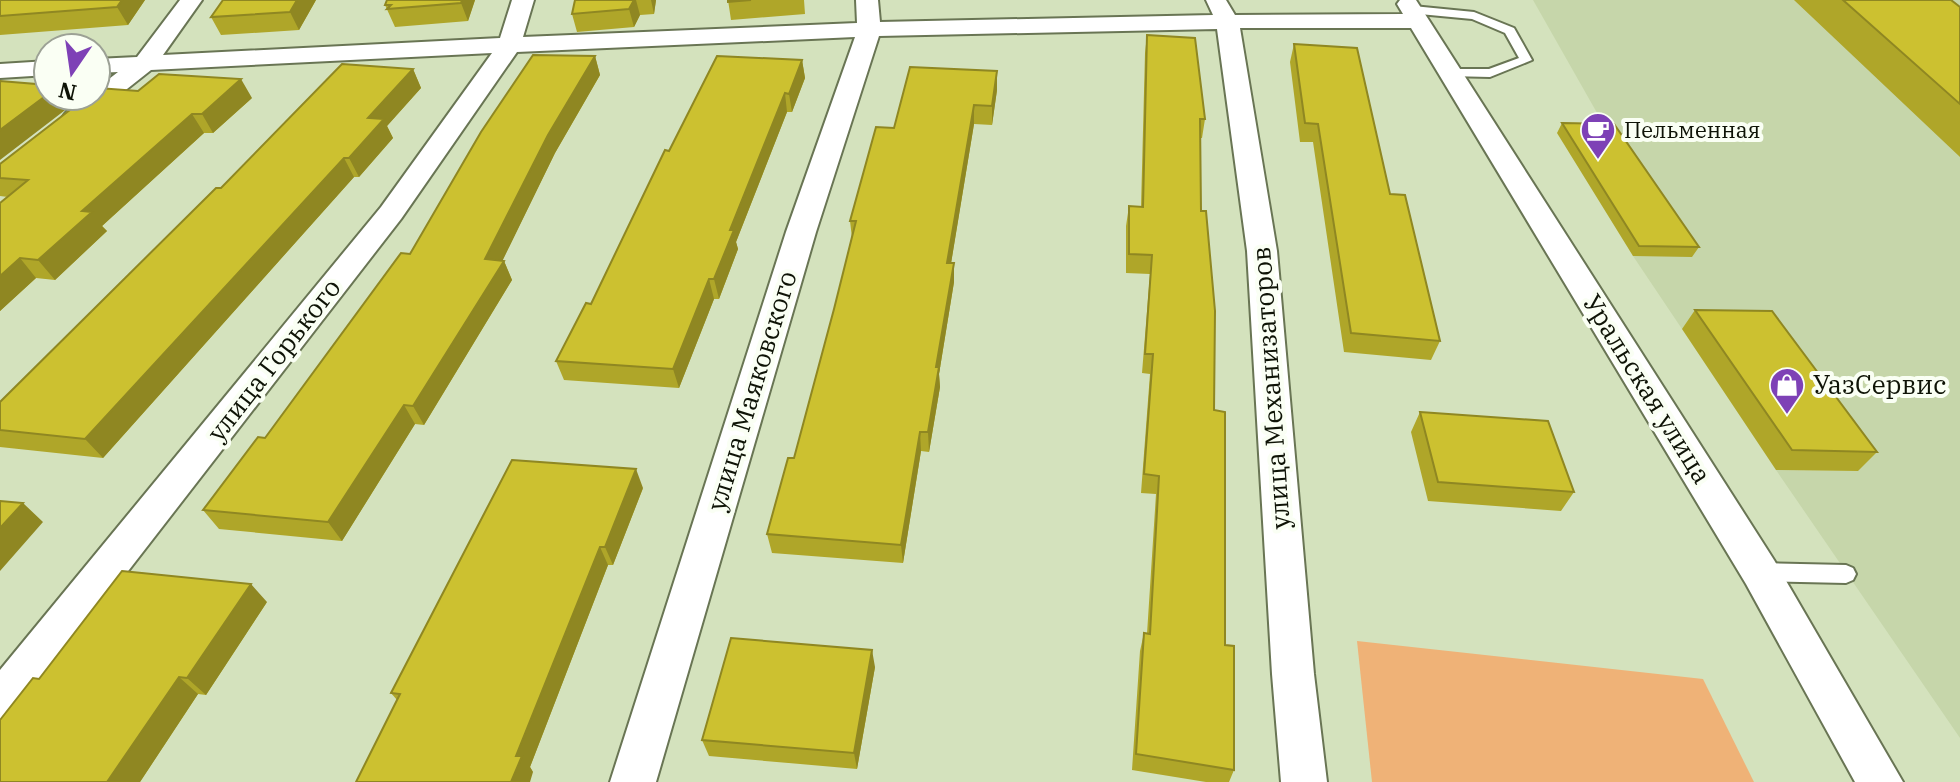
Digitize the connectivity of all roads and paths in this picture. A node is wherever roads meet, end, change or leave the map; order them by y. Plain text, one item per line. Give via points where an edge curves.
1 (191, 0) edge
2 (523, 0) edge
3 (1221, 10) edge
4 (1413, 10) edge
5 (868, 16) edge
6 (509, 46) junction
7 (145, 63) junction
8 (112, 65) edge
9 (32, 69) edge
10 (0, 71) edge
11 (1453, 73) junction
12 (60, 130) edge
13 (1760, 572) junction
14 (1846, 574) dead end
15 (0, 703) edge
16 (633, 782) edge
17 (1304, 782) edge
18 (1880, 782) edge

1 - 7 street
2 - 6 street, улица Горького
3 - 4 street
3 - 5 street
3 - 17 street, улица Механизаторов via 1262,251
4 - 11 street, Уральская улица
4 - 11 lane via 1474,16 1510,31 1526,60 1490,73
5 - 6 street
5 - 16 street, улица Маяковского
6 - 7 street
6 - 15 street, улица Горького via 391,213
7 - 8 street
7 - 12 street
9 - 10 street
11 - 13 street, Уральская улица
13 - 14 lane
13 - 18 street, Уральская улица

